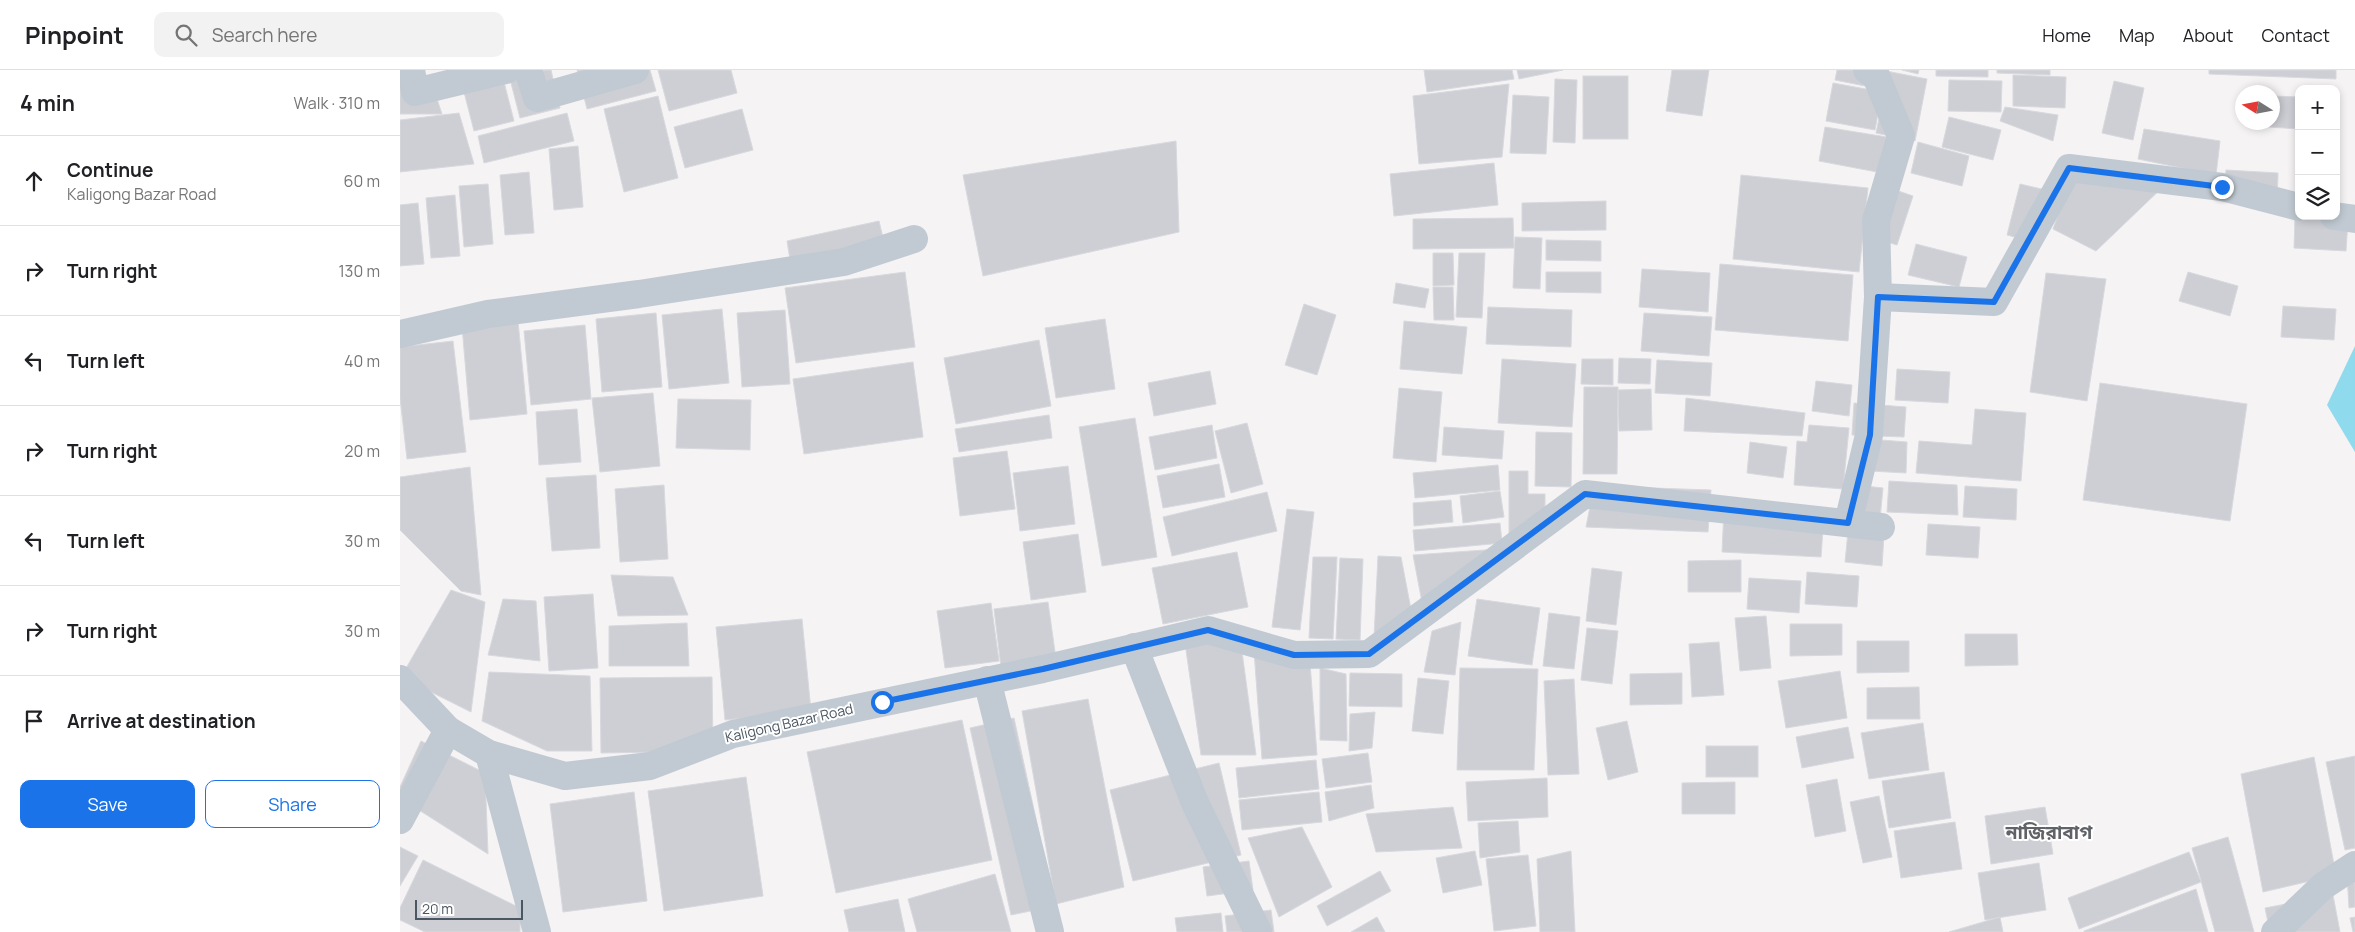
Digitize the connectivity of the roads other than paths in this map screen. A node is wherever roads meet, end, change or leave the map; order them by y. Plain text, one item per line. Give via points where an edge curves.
1 (411, 70) edge
2 (506, 70) edge
3 (528, 70) edge
4 (635, 70) edge
5 (1867, 70) edge
6 (2295, 206) edge
7 (2340, 217) edge
8 (2355, 218) edge
9 (914, 240) dead end
10 (1878, 297) junction
11 (400, 334) edge
12 (1848, 523) junction
13 (1881, 527) dead end
14 (1134, 647) junction
15 (400, 679) edge
16 (987, 680) junction
17 (448, 730) junction
18 (488, 754) junction
19 (400, 820) edge
20 (2355, 865) edge
21 (537, 932) edge
22 (1050, 932) edge
23 (1258, 932) edge
24 (2275, 932) edge

1 - 2 street via 415,92
3 - 4 street via 537,98
5 - 10 street via 1876,76 1901,136 1876,221
6 - 10 street via 2222,187 2069,168 1994,302
7 - 8 street
9 - 11 street via 844,262 488,314
10 - 12 street via 1870,435
12 - 13 street
12 - 14 street, Kaligong Bazar Road via 1585,494 1369,654 1294,655 1208,630
14 - 16 street, Kaligong Bazar Road
14 - 23 street via 1195,803
15 - 17 street, Kaligong Bazar Road
16 - 18 street, Kaligong Bazar Road via 733,734 650,766 565,776
16 - 22 street
17 - 18 street, Kaligong Bazar Road
17 - 19 street
18 - 21 street
20 - 24 street via 2323,886

